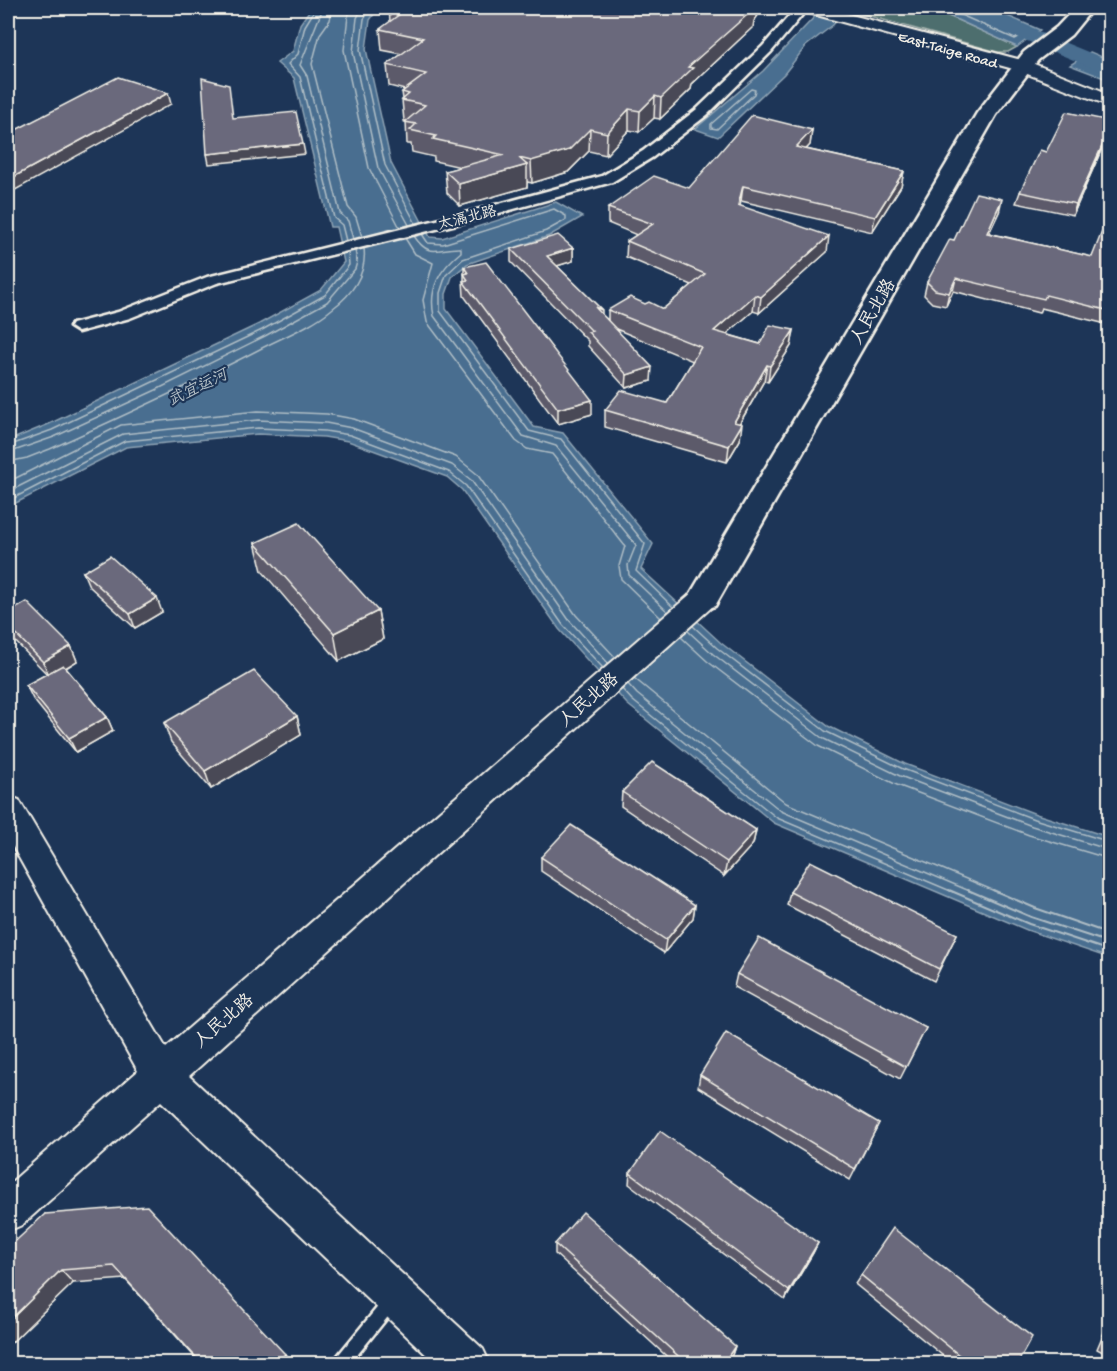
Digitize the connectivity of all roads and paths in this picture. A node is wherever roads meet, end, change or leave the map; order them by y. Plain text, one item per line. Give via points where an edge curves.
1 (808, 8) edge
2 (1084, 8) edge
3 (1025, 64) junction
4 (1110, 101) edge
5 (78, 327) dead end
6 (704, 598) joint
7 (8, 809) edge
8 (161, 1075) junction
9 (8, 1211) edge
10 (396, 1296) junction
11 (340, 1364) edge
12 (468, 1364) edge

1 - 3 main road, East Taige Road
1 - 5 street, 太滆北路 via 702,112 648,154 607,178 212,280 124,315
2 - 3 main road, 人民北路
3 - 4 main road, East Taige Road
3 - 6 main road, 人民北路 via 987,112
6 - 8 main road, 人民北路
7 - 8 main road
8 - 9 main road, 人民北路
8 - 10 main road
10 - 11 lane
10 - 12 main road

